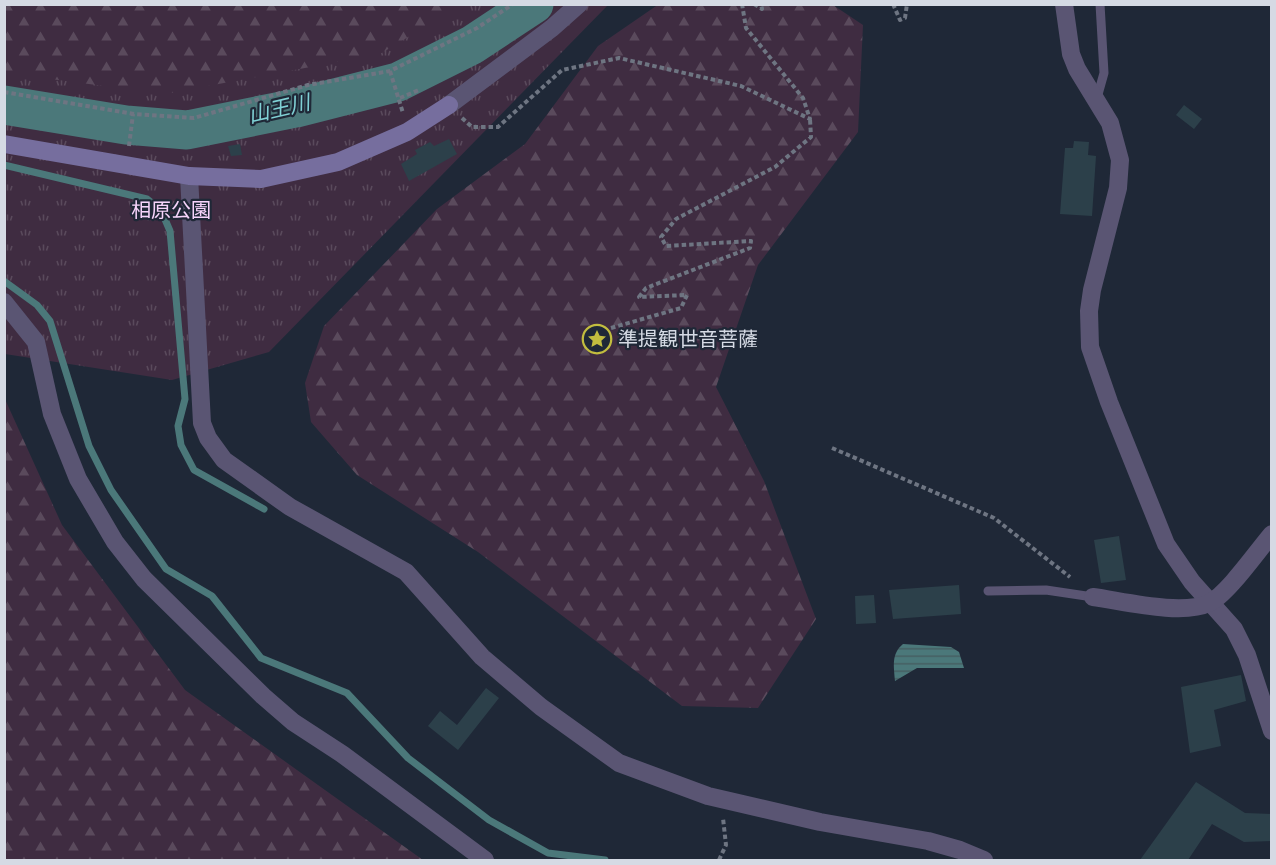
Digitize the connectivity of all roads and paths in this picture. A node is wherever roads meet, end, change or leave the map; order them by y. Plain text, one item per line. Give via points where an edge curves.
1 (513, 4) edge
2 (579, 4) edge
3 (742, 4) edge
4 (754, 4) edge
5 (760, 4) edge
6 (892, 4) edge
7 (907, 4) edge
8 (1064, 4) edge
9 (1100, 4) edge
10 (391, 73) junction
11 (418, 90) dead end
12 (4, 92) edge
13 (1097, 98) junction
14 (449, 105) junction
15 (133, 115) junction
16 (810, 119) junction
17 (130, 142) dead end
18 (4, 144) edge
19 (189, 176) junction
20 (4, 302) edge
21 (611, 328) dead end
22 (832, 448) dead end
23 (1272, 534) edge
24 (988, 591) dead end
25 (1093, 597) junction
26 (1210, 603) junction
27 (1272, 731) edge
28 (708, 796) junction
29 (485, 861) edge
30 (719, 861) edge
31 (984, 861) edge

1 - 10 path via 477,28
2 - 14 street
3 - 16 path via 746,28 803,98
4 - 5 path via 762,9
6 - 7 path via 900,21 905,18
8 - 13 street via 1071,54
9 - 13 lane via 1104,73
10 - 11 path via 398,97
10 - 15 path via 308,85 194,118
12 - 15 path
13 - 26 street via 1110,123 1120,160 1118,188 1092,290 1090,347 1166,544
14 - 16 path via 472,127 498,127 562,70 619,58 741,86
14 - 19 street via 389,141 309,170 261,179
15 - 17 path
16 - 21 path via 811,137 775,167 676,219 661,237 666,246 751,241 750,248 646,288 639,297 687,296 681,308
18 - 19 street
19 - 28 street via 202,423 224,460 290,507 406,572 482,657 541,707 619,763
20 - 29 street via 36,342 52,414 78,479 144,579 293,722
22 - 25 path via 994,518
23 - 26 street via 1225,591
24 - 25 lane via 1046,590
25 - 26 street via 1171,607
26 - 27 street via 1223,614 1243,646
28 - 30 path via 723,815 726,846
28 - 31 street via 820,822 928,841

